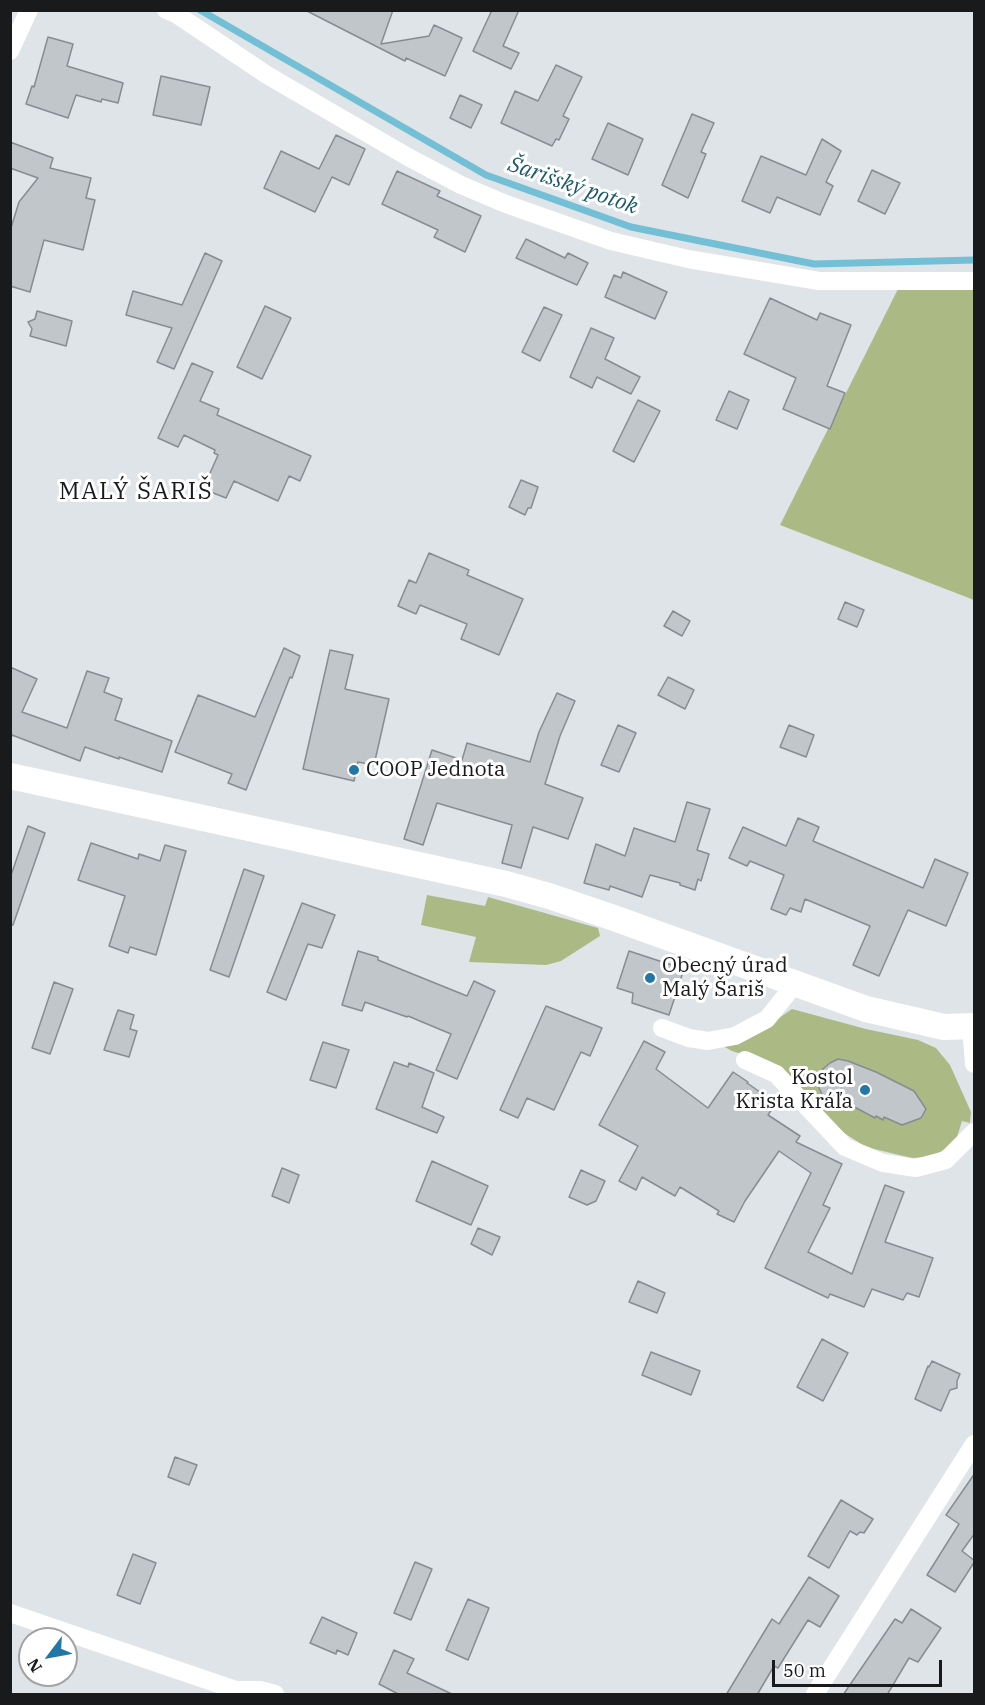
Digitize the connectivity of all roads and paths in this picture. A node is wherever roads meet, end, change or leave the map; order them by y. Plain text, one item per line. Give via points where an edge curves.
1 (28, 10) edge
2 (166, 10) edge
3 (10, 51) edge
4 (975, 281) edge
5 (10, 776) edge
6 (795, 984) junction
7 (973, 1027) edge
8 (662, 1028) dead end
9 (745, 1060) dead end
10 (975, 1064) edge
11 (975, 1132) edge
12 (975, 1444) edge
13 (10, 1613) edge
14 (275, 1695) edge
15 (815, 1695) edge

1 - 3 street
2 - 4 street via 267,75 461,185 600,237 688,259 819,281
5 - 6 street via 506,884 614,918
6 - 7 street via 866,1009 944,1027
6 - 8 street via 767,1019 735,1035 708,1041
7 - 10 street
9 - 11 street via 776,1074 845,1147 883,1163 916,1168 946,1160
12 - 15 street
13 - 14 street via 236,1690 260,1690

